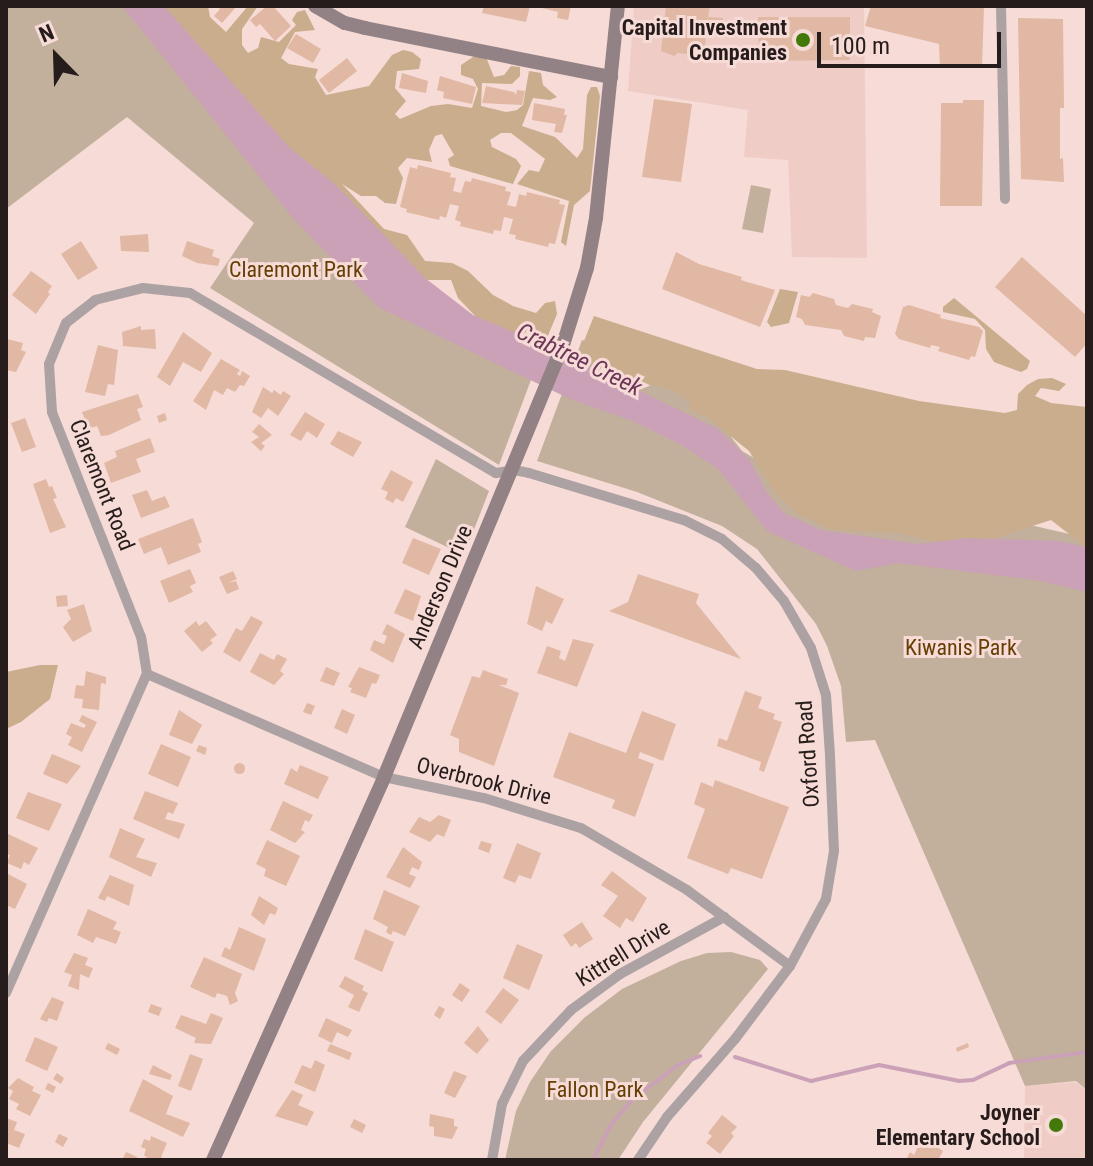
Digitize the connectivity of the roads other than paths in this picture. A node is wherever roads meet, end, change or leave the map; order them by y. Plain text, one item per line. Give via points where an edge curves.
1 (315, 6) edge
2 (618, 6) edge
3 (1001, 6) edge
4 (611, 77) junction
5 (1005, 199) dead end
6 (514, 470) junction
7 (147, 674) junction
8 (384, 777) junction
9 (724, 917) junction
10 (790, 966) junction
11 (6, 993) edge
12 (213, 1160) edge
13 (492, 1160) edge
14 (638, 1160) edge

1 - 4 street via 365,28
2 - 4 street, Anderson Drive
3 - 5 street
4 - 6 street, Anderson Drive via 587,268
6 - 7 street, Claremont Road via 496,473 190,293 143,288 95,300 66,323 49,364 52,412 141,637
6 - 8 street, Anderson Drive
6 - 10 street, Oxford Road via 684,520 722,539 756,568 795,617 826,695 834,851 826,899
7 - 8 street, Overbrook Drive
7 - 11 street
8 - 9 street, Overbrook Drive via 484,798 581,828
8 - 12 street, Anderson Drive
9 - 10 street, Overbrook Drive
9 - 13 street, Kittrell Drive via 620,974 562,1020 523,1061 502,1104
10 - 14 street, Oxford Road

